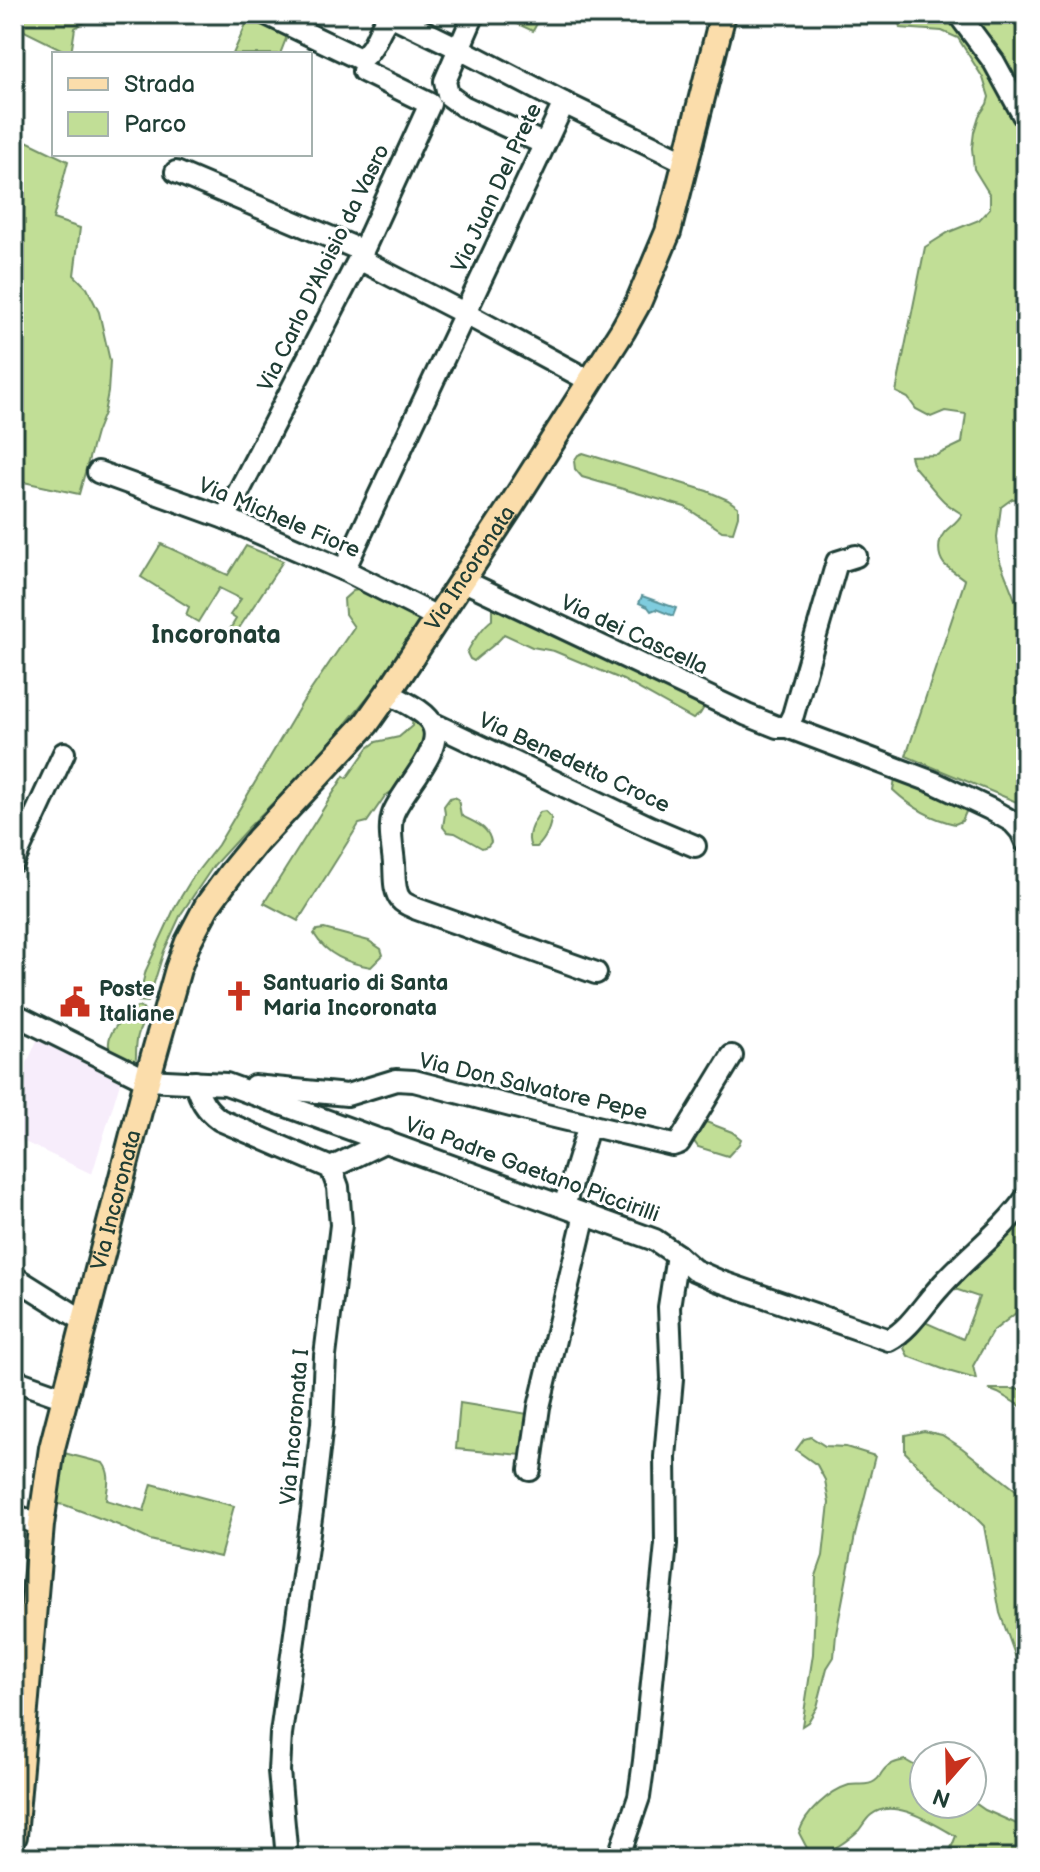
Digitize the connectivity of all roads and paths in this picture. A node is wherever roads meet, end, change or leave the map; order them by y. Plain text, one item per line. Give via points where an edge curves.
1 (266, 14) edge
2 (474, 14) edge
3 (723, 14) edge
4 (960, 14) edge
5 (458, 48) junction
6 (363, 71) dead end
7 (564, 103) junction
8 (1026, 117) edge
9 (544, 144) junction
10 (686, 162) junction
11 (176, 172) dead end
12 (361, 255) junction
13 (464, 313) junction
14 (590, 381) junction
15 (98, 472) dead end
16 (225, 518) junction
17 (856, 556) dead end
18 (344, 570) junction
19 (462, 580) junction
20 (437, 617) junction
21 (388, 693) junction
22 (432, 723) junction
23 (787, 727) junction
24 (64, 753) dead end
25 (1026, 842) edge
26 (695, 846) dead end
27 (14, 861) edge
28 (596, 973) dead end
29 (14, 1014) edge
30 (732, 1056) dead end
31 (147, 1080) junction
32 (195, 1082) junction
33 (226, 1084) junction
34 (589, 1125) junction
35 (386, 1141) junction
36 (331, 1168) junction
37 (1026, 1198) edge
38 (564, 1206) junction
39 (585, 1214) junction
40 (677, 1255) junction
41 (14, 1277) edge
42 (84, 1321) junction
43 (14, 1380) edge
44 (65, 1398) junction
45 (530, 1470) dead end
46 (14, 1515) edge
47 (41, 1525) junction
48 (23, 1636) edge
49 (14, 1836) edge
50 (287, 1858) edge
51 (618, 1858) edge

1 - 5 street, Via Juan Del Prete via 360,59 392,16
2 - 5 street
3 - 10 main road, Via Incoronata
4 - 8 street
5 - 7 street, Via Juan Del Prete
5 - 9 street via 445,81 448,95
6 - 12 street, Via Carlo D'Aloisio da Vasro via 430,104
7 - 9 street, Via Juan Del Prete
7 - 10 street
9 - 13 street, Via Juan Del Prete
10 - 14 main road, Via Incoronata via 668,232 638,303
11 - 12 street
12 - 13 street
12 - 16 street, Via Carlo D'Aloisio da Vasro
13 - 14 street
13 - 18 street, Via Juan Del Prete
14 - 19 main road, Via Incoronata
15 - 16 street, Via Michele Fiore
16 - 18 street, Via Michele Fiore
17 - 23 street via 837,562
18 - 20 street, Via Michele Fiore
19 - 20 main road, Via Incoronata
19 - 23 street, Via dei Cascella via 747,715
20 - 21 main road, Via Incoronata
21 - 22 street, Via Benedetto Croce
21 - 31 main road, Via Incoronata via 207,906 178,969
22 - 26 street, Via Benedetto Croce
22 - 28 street via 433,744 391,822 395,889 401,901
23 - 25 street, Via dei Cascella via 990,809 1013,822
24 - 27 street
29 - 31 street
30 - 34 street, Via Don Salvatore Pepe via 679,1143
31 - 32 street, Via Padre Gaetano Piccirilli
31 - 42 main road, Via Incoronata
32 - 33 street, Via Padre Gaetano Piccirilli
32 - 36 street via 199,1098 220,1120
33 - 34 street, Via Don Salvatore Pepe via 347,1095 396,1080 414,1081
33 - 35 street, Via Padre Gaetano Piccirilli
34 - 38 street
35 - 36 street
35 - 38 street, Via Padre Gaetano Piccirilli
36 - 50 street, Via Incoronata I via 341,1225 312,1511 281,1734
37 - 40 street, Via Padre Gaetano Piccirilli via 889,1340 719,1281
38 - 39 street, Via Padre Gaetano Piccirilli
39 - 40 street, Via Padre Gaetano Piccirilli via 655,1240
39 - 45 street via 539,1407
40 - 51 street via 669,1307 666,1544 639,1797
41 - 42 street
42 - 44 main road, Via Incoronata
43 - 44 street
44 - 47 main road, Via Incoronata
46 - 47 street
47 - 48 main road, Via Incoronata
48 - 49 main road, Via Incoronata

